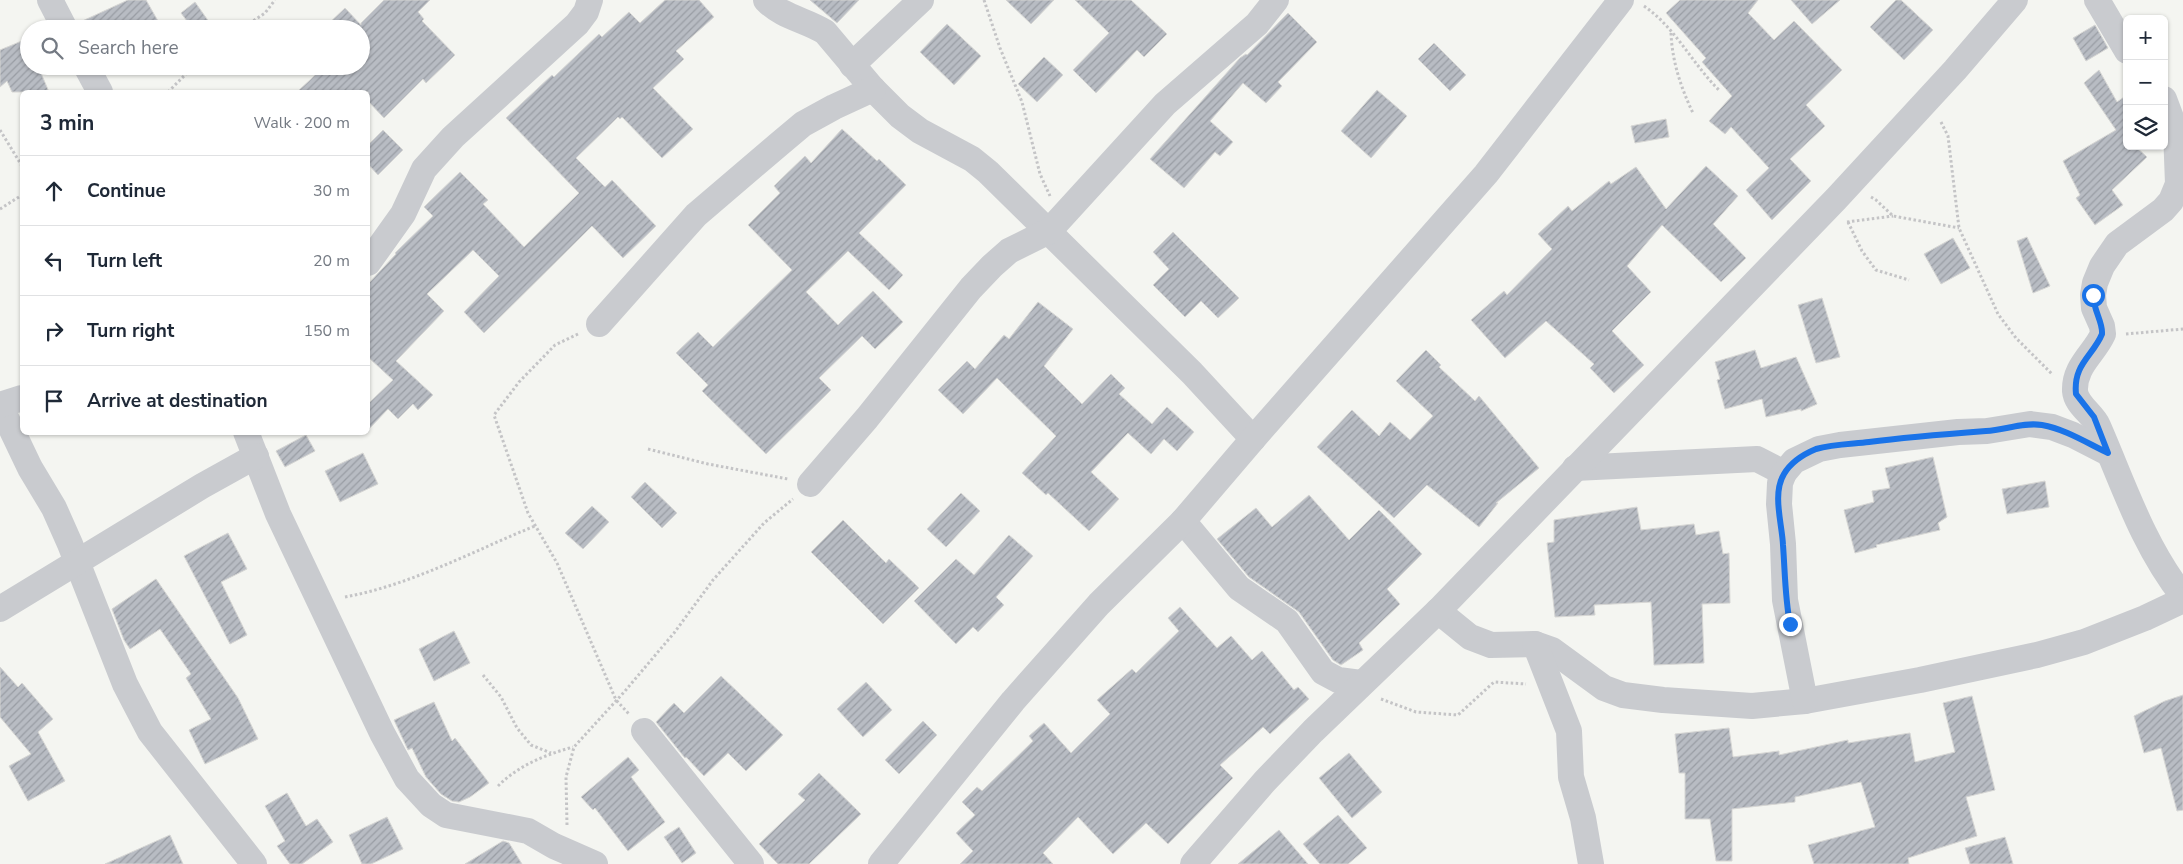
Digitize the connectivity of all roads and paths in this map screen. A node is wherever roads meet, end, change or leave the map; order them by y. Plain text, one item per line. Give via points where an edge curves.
1 (50, 0) edge
2 (275, 0) edge
3 (590, 0) edge
4 (766, 0) edge
5 (921, 0) edge
6 (984, 0) edge
7 (1276, 0) edge
8 (2015, 0) edge
9 (2097, 0) edge
10 (1631, 2) edge
11 (60, 20) edge
12 (255, 20) edge
13 (1672, 32) junction
14 (2123, 43) edge
15 (852, 65) junction
16 (91, 75) edge
17 (185, 75) edge
18 (873, 89) junction
19 (99, 90) edge
20 (170, 90) edge
21 (1720, 91) dead end
22 (1928, 99) junction
23 (2166, 105) edge
24 (1693, 114) dead end
25 (0, 130) edge
26 (20, 163) edge
27 (2180, 182) edge
28 (1842, 193) junction
29 (20, 195) edge
30 (0, 208) edge
31 (1054, 226) junction
32 (1959, 228) junction
33 (370, 260) edge
34 (1909, 280) dead end
35 (599, 324) joint
36 (2183, 329) edge
37 (2101, 338) junction
38 (2076, 394) junction
39 (20, 399) edge
40 (0, 405) edge
41 (1252, 438) junction
42 (251, 444) edge
43 (648, 448) dead end
44 (2108, 453) junction
45 (1575, 468) junction
46 (1784, 473) junction
47 (810, 484) junction
48 (1183, 521) junction
49 (535, 526) junction
50 (78, 563) junction
51 (2183, 596) edge
52 (2183, 600) edge
53 (319, 602) junction
54 (0, 609) edge
55 (1438, 610) junction
56 (1535, 644) junction
57 (484, 675) dead end
58 (1361, 684) junction
59 (1555, 694) junction
60 (616, 700) junction
61 (1805, 700) junction
62 (644, 731) joint
63 (574, 747) junction
64 (551, 753) junction
65 (498, 786) dead end
66 (584, 859) edge
67 (254, 864) edge
68 (751, 864) edge
69 (881, 864) edge
70 (1193, 864) edge
71 (1592, 864) edge

1 - 11 street
2 - 12 path
3 - 33 street via 577,24 453,137 424,168 403,214
4 - 15 street via 782,13 825,32
5 - 15 street
6 - 31 path via 1022,102
7 - 31 street via 1257,24 1165,104
8 - 22 street
9 - 14 street
10 - 13 path via 1653,12
10 - 41 street via 1486,174
13 - 21 path
13 - 24 path via 1672,51
15 - 18 street
16 - 19 street
17 - 20 path
18 - 31 street via 920,132 972,159
18 - 35 street via 803,124 696,215
22 - 28 street
22 - 32 path via 1948,136
23 - 27 street via 2176,131
25 - 26 path
27 - 37 street via 2163,210 2117,244 2102,266 2094,283 2093,295 2094,308 2103,330
28 - 32 path via 1876,200 1893,216
28 - 34 path via 1862,251 1876,270
28 - 45 street
29 - 30 path
31 - 41 street
31 - 47 street via 1010,250 987,271
32 - 38 path via 1998,314 2016,338 2064,387
35 - 49 path via 555,345 519,382 494,415
36 - 37 path
37 - 38 street via 2081,365
38 - 44 street via 2094,417
39 - 40 street
40 - 50 street via 30,468 54,508
41 - 48 street
42 - 50 street via 202,486
42 - 53 street via 278,514
43 - 47 path via 708,464
44 - 46 street via 2052,427 2030,424 1818,449 1794,461
44 - 51 street via 2145,534
45 - 46 street via 1757,459
45 - 55 street
46 - 61 street via 1779,504 1786,600
47 - 60 path via 764,523 719,572 674,632
48 - 58 street via 1239,588 1287,621 1323,672 1338,680
48 - 69 street via 1099,604 1013,701
49 - 53 path via 421,574 358,595
49 - 60 path via 557,563
50 - 54 street
50 - 67 street via 125,684 150,732
52 - 61 street via 2084,642 1920,680
53 - 66 street via 398,764 426,800 446,815 524,830
55 - 56 street via 1470,637 1491,645
55 - 58 street
56 - 59 street
56 - 61 street via 1560,655 1604,688 1623,695 1752,706
57 - 64 path via 501,697 517,728 532,745
58 - 59 path via 1369,694 1416,712 1458,715 1494,682 1524,684
58 - 70 street via 1265,781
59 - 71 street via 1569,731 1571,777
60 - 62 path
60 - 63 path
62 - 68 street
63 - 64 path
63 - 66 path via 566,777 566,818
64 - 65 path via 508,775

